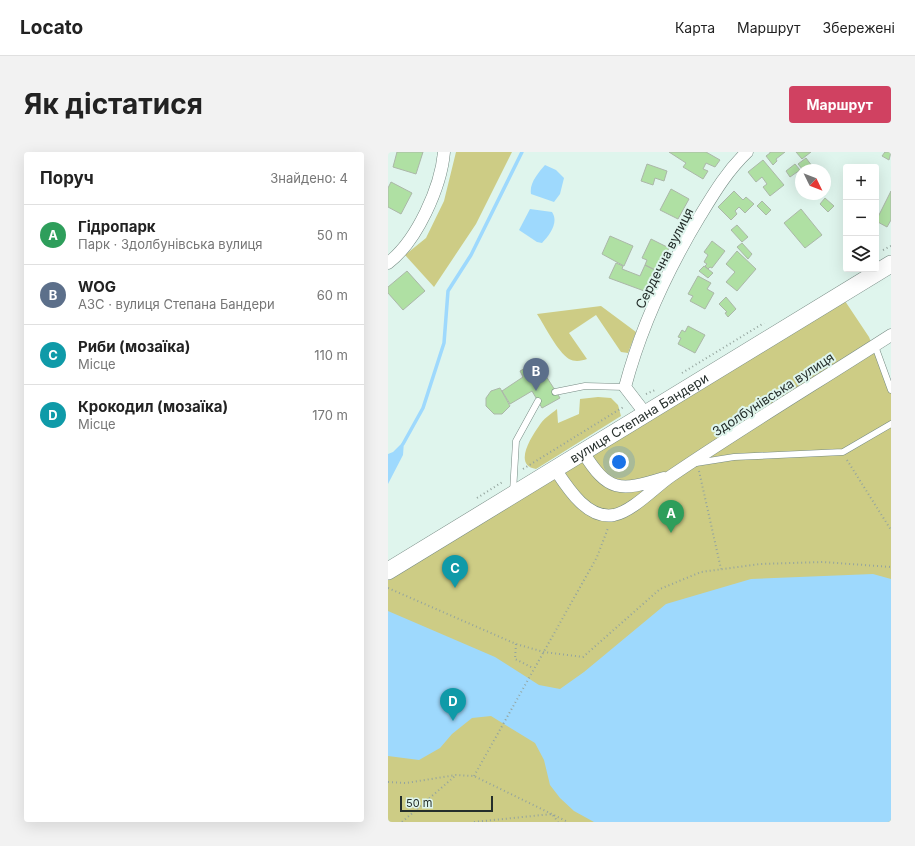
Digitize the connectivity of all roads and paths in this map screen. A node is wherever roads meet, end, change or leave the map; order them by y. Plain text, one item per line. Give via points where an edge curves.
1 (444, 152) edge
2 (747, 152) edge
3 (388, 263) edge
4 (891, 264) edge
5 (767, 321) dead end
6 (891, 336) edge
7 (875, 346) junction
8 (677, 376) dead end
9 (625, 387) junction
10 (659, 387) dead end
11 (891, 390) edge
12 (555, 392) dead end
13 (538, 402) dead end
14 (640, 406) junction
15 (891, 424) edge
16 (583, 452) junction
17 (842, 452) junction
18 (694, 463) junction
19 (555, 469) junction
20 (514, 475) junction
21 (670, 476) junction
22 (512, 495) junction
23 (614, 515) junction
24 (891, 530) edge
25 (891, 567) edge
26 (721, 569) junction
27 (388, 572) edge
28 (388, 588) edge
29 (516, 644) junction
30 (544, 652) junction
31 (533, 668) junction
32 (456, 775) junction
33 (474, 776) junction
34 (388, 782) edge
35 (552, 814) junction
36 (402, 822) edge
37 (474, 822) edge
38 (558, 822) edge
39 (568, 822) edge

1 - 3 street via 439,178 423,217 411,237
2 - 9 street, Сердечна вулиця via 717,187 682,247 657,297
4 - 14 main road, вулиця Степана Бандери
5 - 8 path
6 - 7 street, Здолбунівська вулиця
7 - 11 lane
7 - 18 street, Здолбунівська вулиця
9 - 12 lane via 585,386
9 - 14 street
10 - 14 path
13 - 20 lane via 516,441
14 - 16 main road, вулиця Степана Бандери
14 - 20 path
15 - 17 lane
16 - 19 main road, вулиця Степана Бандери
16 - 21 street, Здолбунівська вулиця via 604,480 618,486 642,485
17 - 18 lane via 734,457
17 - 24 path
18 - 21 street, Здолбунівська вулиця
18 - 26 path
19 - 22 main road, вулиця Степана Бандери
19 - 23 street via 571,494 592,511 601,515
20 - 22 lane
21 - 23 street, Здолбунівська вулиця via 626,510
22 - 27 main road, вулиця Степана Бандери
23 - 30 path via 597,557
25 - 26 path via 823,562 760,564
26 - 30 path via 701,572 660,589 583,657
28 - 29 path
29 - 30 path
29 - 31 path via 515,659
30 - 31 path
31 - 33 path
32 - 33 path
32 - 34 path via 406,783
32 - 36 path
33 - 35 path
35 - 37 path
35 - 38 path
35 - 39 path

